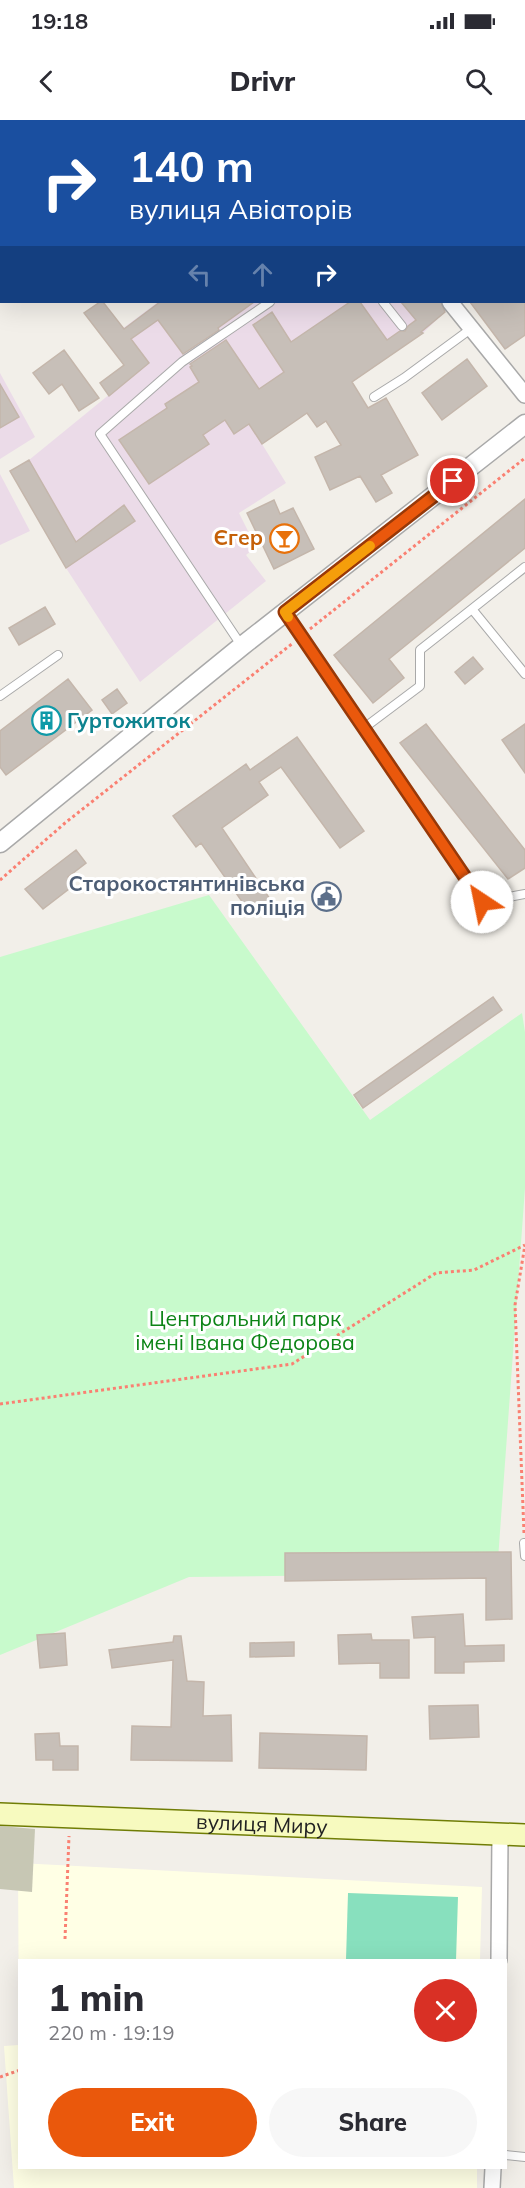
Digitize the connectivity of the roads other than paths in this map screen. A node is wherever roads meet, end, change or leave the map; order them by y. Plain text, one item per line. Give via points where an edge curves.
1 (269, 303) edge
2 (384, 303) edge
3 (451, 303) edge
4 (402, 326) dead end
5 (472, 328) junction
6 (525, 395) edge
7 (374, 397) dead end
8 (525, 424) edge
9 (525, 567) edge
10 (472, 609) junction
11 (285, 612) junction
12 (242, 646) junction
13 (58, 655) dead end
14 (525, 674) edge
15 (0, 696) edge
16 (364, 728) junction
17 (0, 843) edge
18 (525, 894) edge
19 (524, 1543) edge
20 (525, 1556) edge
21 (0, 1814) edge
22 (500, 1835) junction
23 (525, 1835) edge
24 (499, 1959) edge
25 (507, 2155) edge
26 (525, 2157) edge
27 (493, 2169) edge
28 (492, 2188) edge

1 - 12 lane via 182,362 100,434
2 - 4 lane
3 - 5 street
5 - 6 street
5 - 7 lane
8 - 11 street
9 - 10 lane
10 - 14 lane
10 - 16 lane via 420,650 420,686
11 - 12 street
11 - 16 lane
12 - 17 street
13 - 15 lane
16 - 18 lane via 482,902
19 - 20 lane
21 - 22 main road, вулиця Миру
22 - 23 main road, вулиця Миру
22 - 24 street
25 - 26 lane
27 - 28 street

